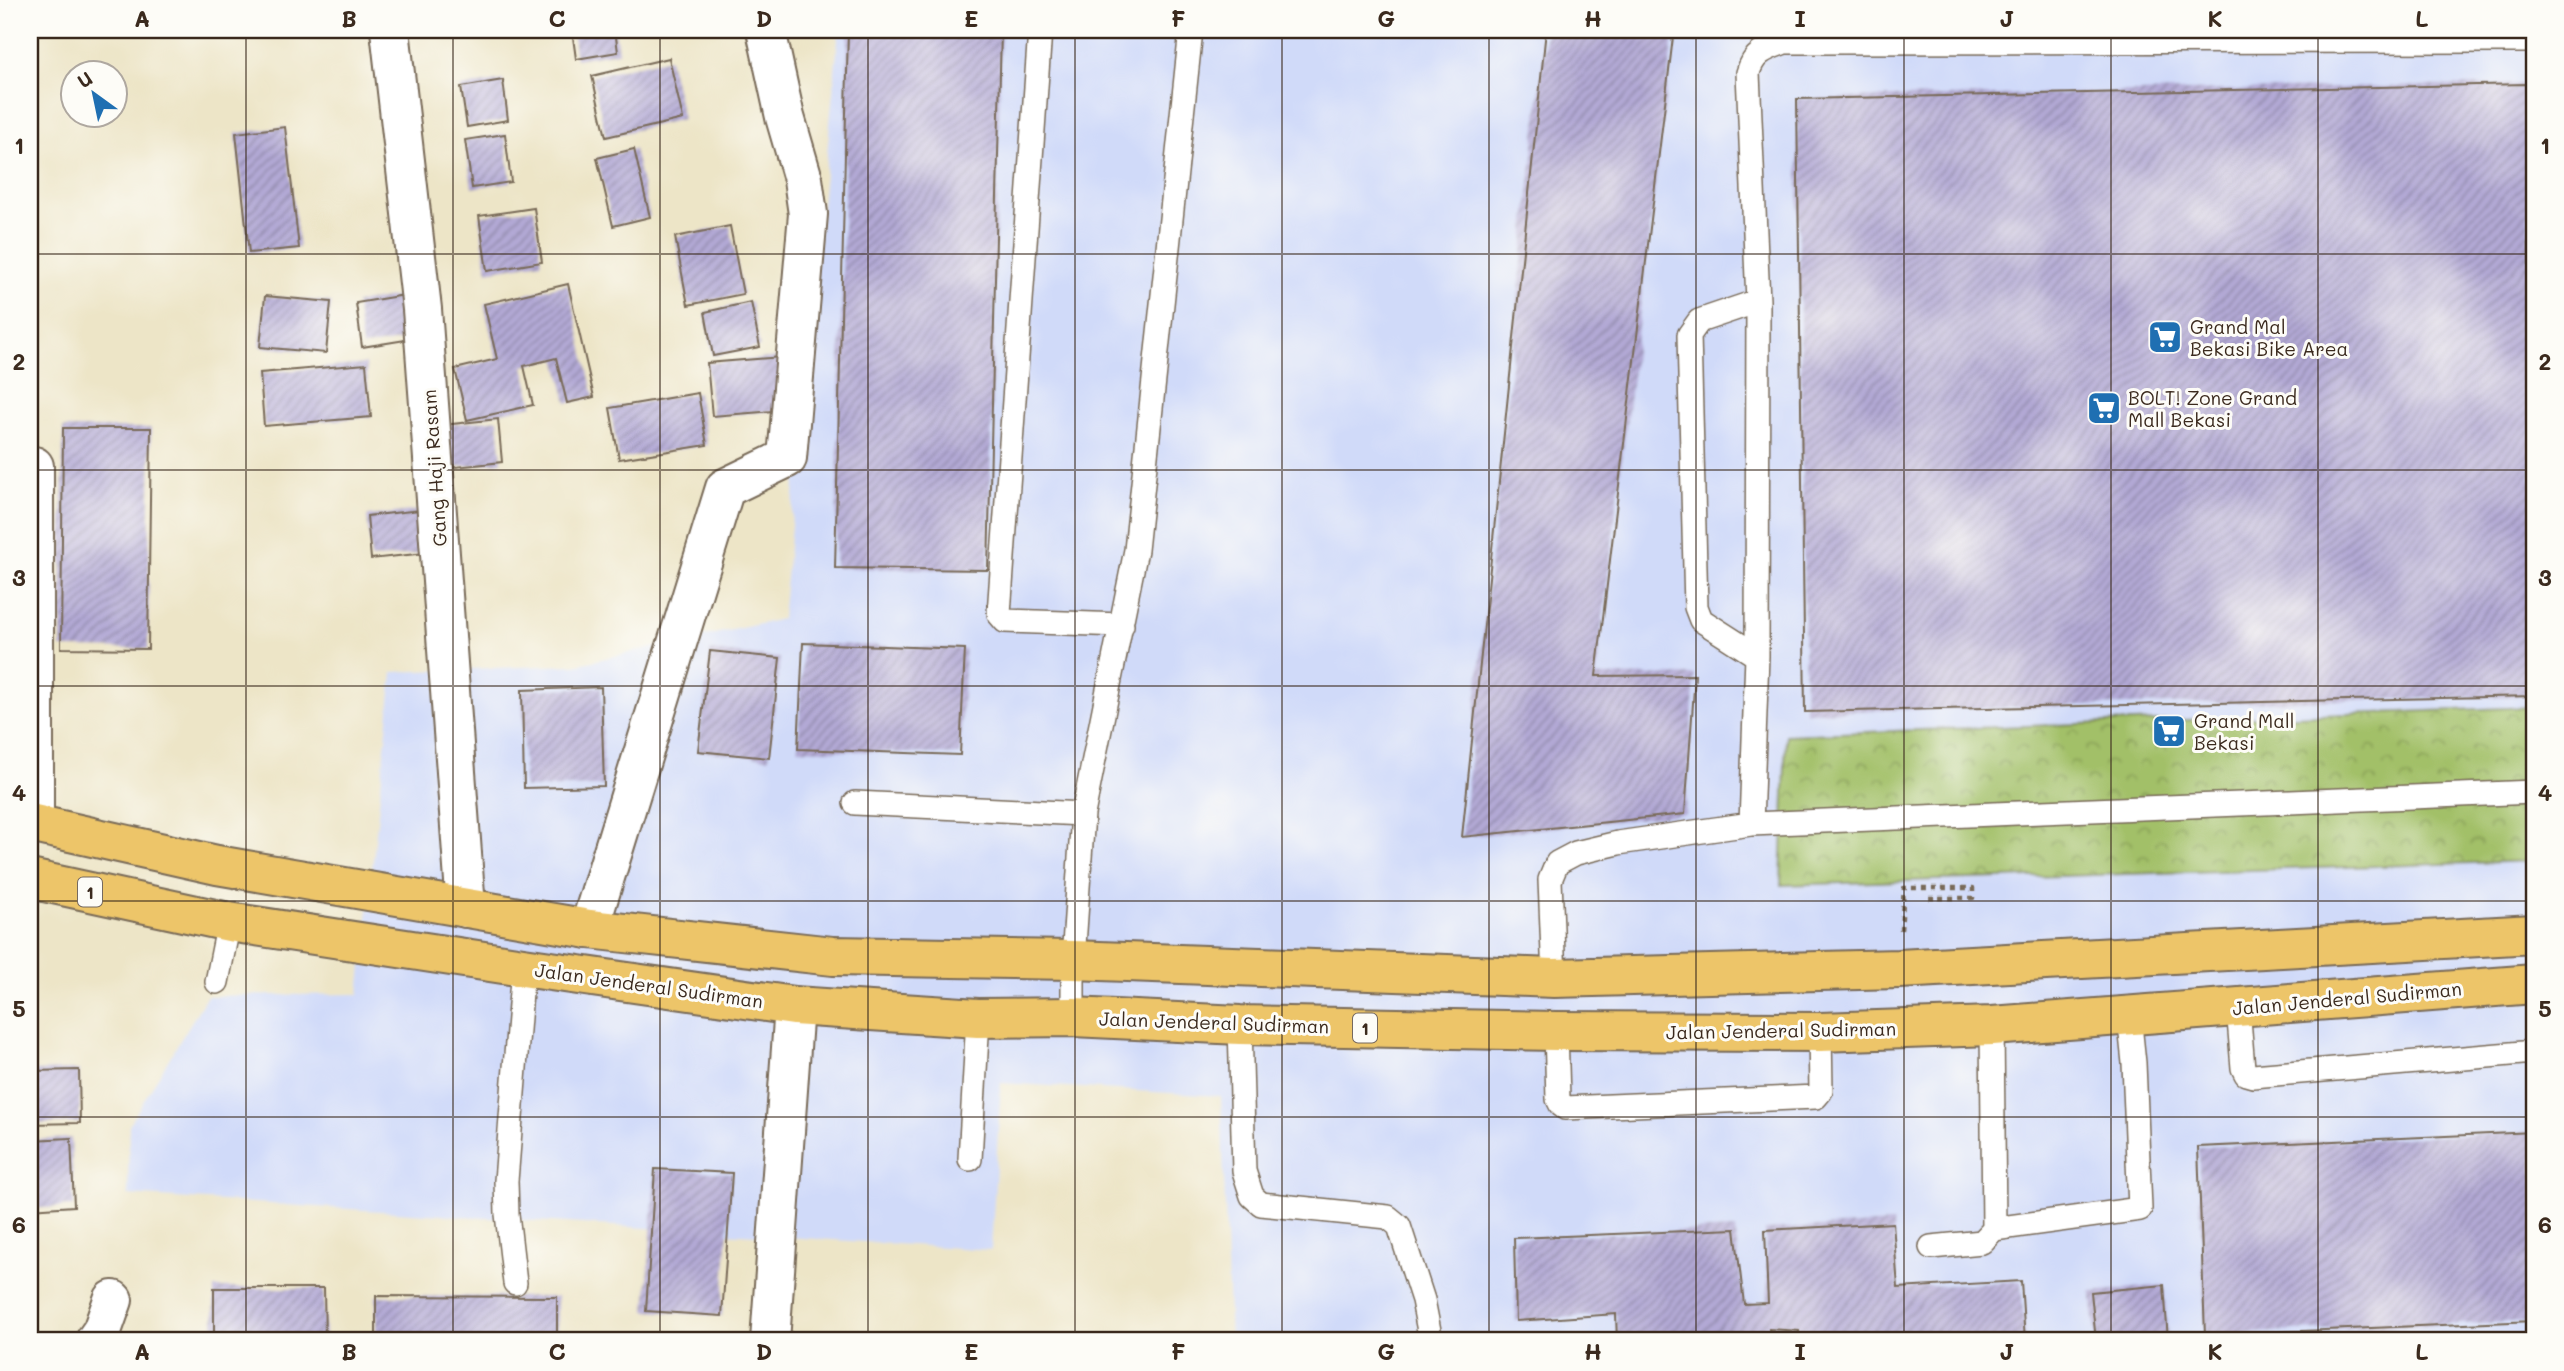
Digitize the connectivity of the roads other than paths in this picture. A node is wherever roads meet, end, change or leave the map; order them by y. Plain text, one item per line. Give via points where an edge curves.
1 (390, 30) edge
2 (766, 30) edge
3 (1040, 30) edge
4 (1191, 30) edge
5 (2534, 41) edge
6 (1758, 301) junction
7 (34, 466) dead end
8 (1122, 625) junction
9 (1757, 656) junction
10 (2534, 792) edge
11 (855, 803) dead end
12 (1083, 814) junction
13 (32, 824) edge
14 (1751, 824) junction
15 (30, 879) edge
16 (466, 908) junction
17 (215, 919) junction
18 (589, 929) junction
19 (2534, 934) edge
20 (1073, 960) junction
21 (523, 967) junction
22 (1554, 978) junction
23 (217, 982) dead end
24 (2534, 984) edge
25 (794, 1006) junction
26 (2238, 1007) junction
27 (2129, 1015) junction
28 (1073, 1017) junction
29 (978, 1018) junction
30 (1240, 1026) junction
31 (1992, 1026) junction
32 (1556, 1031) junction
33 (1820, 1032) junction
34 (2534, 1052) edge
35 (970, 1159) dead end
36 (1994, 1228) junction
37 (1931, 1247) dead end
38 (515, 1283) dead end
39 (113, 1300) dead end
40 (95, 1341) edge
41 (770, 1341) edge
42 (1431, 1341) edge

1 - 16 street, Gang Haji Rasam via 422,309
2 - 18 street via 808,214 787,458 725,488
3 - 8 lane via 999,614 1005,621
4 - 8 lane via 1136,550
5 - 6 lane via 1785,42 1760,51 1748,73
6 - 9 lane
6 - 9 lane via 1699,321 1689,335 1696,607 1701,620
7 - 13 street
8 - 12 lane
9 - 14 lane
10 - 14 lane
11 - 12 lane
12 - 20 lane
13 - 16 highway via 217,865
14 - 22 lane via 1618,843 1576,853 1557,863 1550,880
15 - 17 highway, Jalan Jenderal Sudirman / 1
16 - 18 highway
17 - 21 highway, Jalan Jenderal Sudirman / 1
17 - 23 lane
18 - 20 highway via 833,956
19 - 22 highway via 1899,969
20 - 22 highway
20 - 28 lane
21 - 25 highway, Jalan Jenderal Sudirman / 1
21 - 38 lane via 506,1181
22 - 32 highway
24 - 26 highway, Jalan Jenderal Sudirman / 1
25 - 29 highway, Jalan Jenderal Sudirman / 1
25 - 41 street
26 - 27 highway, Jalan Jenderal Sudirman / 1
26 - 34 lane via 2243,1068 2253,1076
27 - 31 highway, Jalan Jenderal Sudirman / 1
27 - 36 lane via 2140,1209
28 - 29 highway, Jalan Jenderal Sudirman / 1
28 - 30 highway, Jalan Jenderal Sudirman / 1
29 - 35 lane
30 - 32 highway, Jalan Jenderal Sudirman / 1
30 - 42 lane via 1244,1171 1252,1196 1261,1204 1394,1221 1423,1300
31 - 33 highway, Jalan Jenderal Sudirman / 1
31 - 36 lane
32 - 33 highway, Jalan Jenderal Sudirman / 1
32 - 33 lane via 1558,1098 1565,1108 1816,1097 1821,1091
36 - 37 lane via 1982,1242
39 - 40 street

